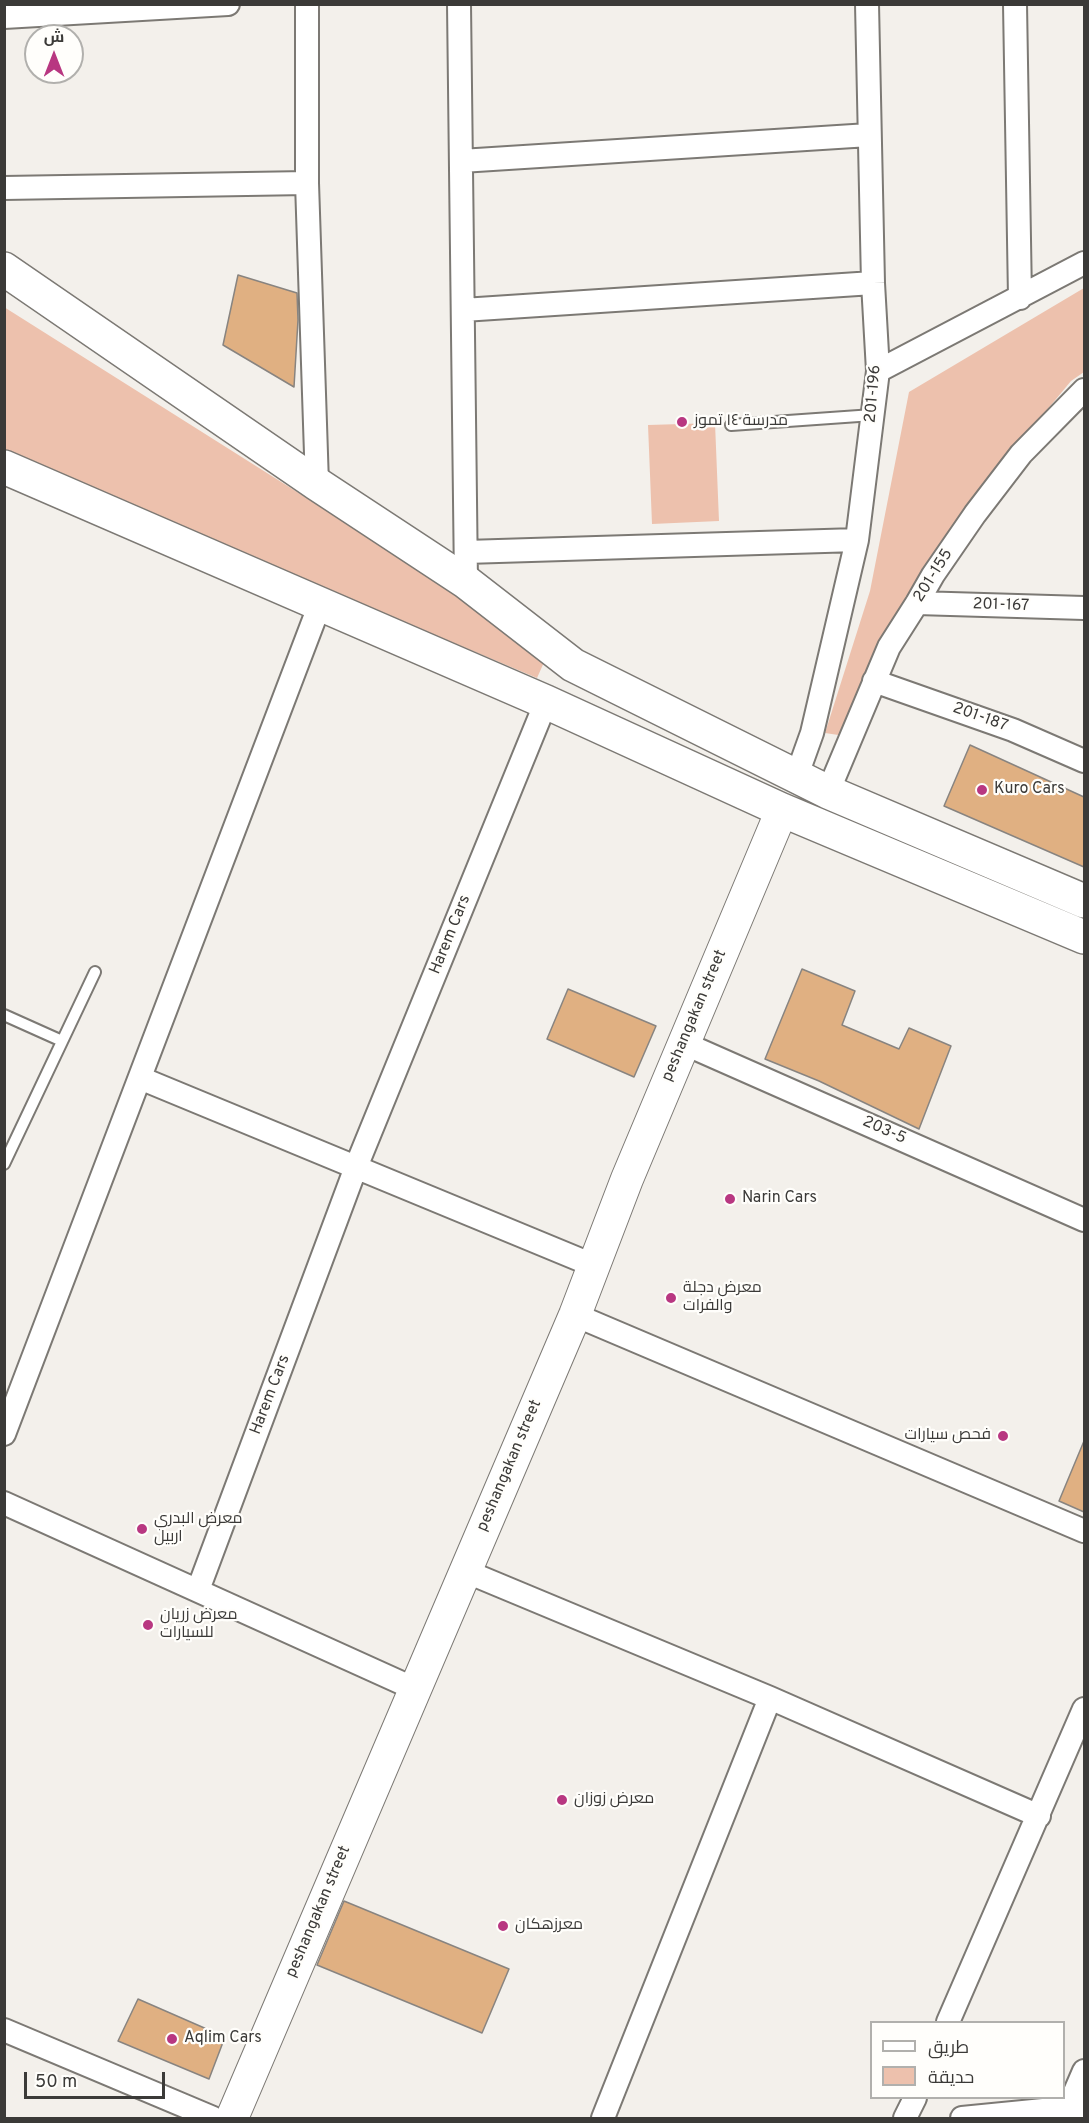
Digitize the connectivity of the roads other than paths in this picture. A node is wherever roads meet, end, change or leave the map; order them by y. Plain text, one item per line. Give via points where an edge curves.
1 (228, 4) edge
2 (307, 4) edge
3 (459, 4) edge
4 (867, 4) edge
5 (1015, 4) edge
6 (4, 17) edge
7 (869, 135) junction
8 (461, 161) junction
9 (308, 183) junction
10 (4, 188) edge
11 (1084, 263) edge
12 (4, 269) edge
13 (873, 283) junction
14 (1020, 298) junction
15 (463, 309) junction
16 (878, 371) junction
17 (1084, 390) edge
18 (873, 415) junction
19 (731, 425) dead end
20 (4, 467) edge
21 (317, 484) junction
22 (857, 540) junction
23 (466, 567) junction
24 (917, 603) junction
25 (320, 604) junction
26 (1084, 608) edge
27 (573, 665) junction
28 (874, 681) junction
29 (546, 702) junction
30 (812, 733) junction
31 (847, 748) junction
32 (1084, 761) edge
33 (797, 775) junction
34 (828, 792) junction
35 (782, 810) junction
36 (1084, 901) edge
37 (1084, 937) edge
38 (94, 972) dead end
39 (4, 1015) edge
40 (62, 1041) junction
41 (683, 1043) junction
42 (140, 1078) junction
43 (4, 1164) edge
44 (356, 1167) junction
45 (1084, 1220) edge
46 (595, 1266) junction
47 (576, 1315) junction
48 (4, 1434) edge
49 (4, 1503) edge
50 (1084, 1531) edge
51 (465, 1570) junction
52 (198, 1590) junction
53 (414, 1689) junction
54 (770, 1698) junction
55 (1084, 1709) edge
56 (1039, 1816) junction
57 (948, 2021) edge
58 (4, 2030) edge
59 (1084, 2071) edge
60 (914, 2099) edge
61 (1076, 2107) edge
62 (213, 2118) edge
63 (232, 2118) edge
64 (603, 2118) edge
65 (905, 2118) edge
66 (962, 2118) edge

1 - 6 street
2 - 9 street
3 - 8 street
4 - 7 street, 201-196
5 - 14 street
7 - 8 street
7 - 13 street, 201-196
8 - 15 street
9 - 10 street
9 - 21 street
11 - 14 street
12 - 21 main road
13 - 15 street
13 - 16 street, 201-196
14 - 16 street
15 - 23 street
16 - 18 street, 201-196
17 - 24 street, 201-155 via 1021,454 969,521
18 - 19 lane
18 - 22 street, 201-196
20 - 25 main road
21 - 23 main road
22 - 23 street
22 - 30 street, 201-196
23 - 27 main road
24 - 26 street, 201-167
24 - 28 street, 201-155 via 889,647
25 - 29 main road
25 - 42 street
27 - 29 main road
27 - 33 main road
28 - 31 street, 201-155
28 - 32 street, 201-187 via 1013,730
29 - 35 main road
29 - 44 street, Harem Cars
30 - 31 street
30 - 33 street, 201-196
31 - 34 street, 201-155
33 - 34 main road
34 - 36 main road
35 - 37 main road
35 - 41 street, peshangakan street
38 - 40 lane
39 - 40 lane
40 - 43 lane
41 - 45 street, 203-5
41 - 46 street, peshangakan street
42 - 44 street
42 - 48 street
44 - 46 street
44 - 52 street, Harem Cars
46 - 47 street, peshangakan street
47 - 50 street
47 - 51 street, peshangakan street
49 - 52 street
51 - 53 street, peshangakan street
51 - 54 street
52 - 53 street
53 - 63 street, peshangakan street
54 - 56 street
54 - 64 street
55 - 56 street
56 - 57 street
58 - 62 street
59 - 61 street
60 - 65 street
61 - 66 street

